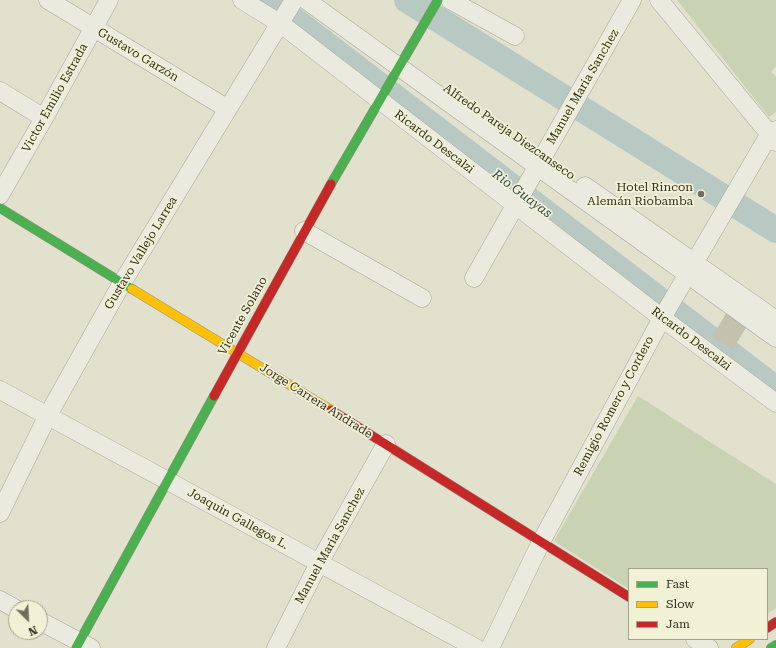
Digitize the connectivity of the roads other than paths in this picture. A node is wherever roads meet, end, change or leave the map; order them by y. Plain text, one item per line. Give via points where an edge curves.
1 (48, 0) edge
2 (109, 0) edge
3 (242, 0) edge
4 (294, 0) edge
5 (306, 0) edge
6 (321, 0) edge
7 (438, 0) edge
8 (450, 0) edge
9 (632, 0) edge
10 (659, 0) edge
11 (281, 24) junction
12 (94, 28) junction
13 (516, 36) dead end
14 (0, 91) edge
15 (380, 101) junction
16 (228, 110) junction
17 (44, 118) junction
18 (774, 135) edge
19 (0, 195) edge
20 (516, 205) junction
21 (0, 208) edge
22 (304, 231) junction
23 (474, 278) dead end
24 (122, 283) junction
25 (422, 298) dead end
26 (662, 318) junction
27 (776, 320) edge
28 (776, 338) edge
29 (237, 352) junction
30 (0, 390) edge
31 (776, 403) edge
32 (48, 415) junction
33 (386, 444) junction
34 (168, 480) junction
35 (0, 513) edge
36 (541, 542) junction
37 (319, 562) junction
38 (628, 596) edge
39 (48, 626) edge
40 (697, 640) edge
41 (748, 640) edge
42 (776, 645) edge
43 (82, 646) edge
44 (276, 648) edge
45 (476, 648) edge
46 (490, 648) edge
47 (709, 648) edge
48 (736, 648) edge
49 (771, 648) edge

1 - 12 street, Gustavo Garzón
2 - 12 street, Victor Emilio Estrada
3 - 11 street, Ricardo Descalzi
4 - 11 street, Gustavo Vallejo Larrea
5 - 28 street
6 - 27 street, Alfredo Pareja Diezcanseco
7 - 15 street, Vicente Solano
8 - 13 street
9 - 20 street, Manuel Maria Sanchez
10 - 18 street
11 - 15 street, Ricardo Descalzi
11 - 16 street, Gustavo Vallejo Larrea
12 - 16 street, Gustavo Garzón
12 - 17 street, Victor Emilio Estrada
14 - 17 street
15 - 20 street, Ricardo Descalzi
15 - 22 street, Vicente Solano
16 - 24 street, Gustavo Vallejo Larrea
17 - 19 street, Victor Emilio Estrada
18 - 26 street, Remigio Romero y Cordero
20 - 23 street, Manuel Maria Sanchez
20 - 26 street, Ricardo Descalzi
21 - 24 street, Jorge Carrera Andrade
22 - 25 street
22 - 29 street, Vicente Solano
24 - 29 street, Jorge Carrera Andrade
24 - 32 street, Gustavo Vallejo Larrea
26 - 31 street, Ricardo Descalzi
26 - 36 street, Remigio Romero y Cordero
29 - 33 street, Jorge Carrera Andrade
29 - 34 street, Vicente Solano
30 - 32 street, Joaquin Gallegos L.
32 - 34 street, Joaquin Gallegos L.
32 - 35 street, Gustavo Vallejo Larrea
33 - 36 street, Jorge Carrera Andrade
33 - 37 street, Manuel Maria Sanchez
34 - 37 street, Joaquin Gallegos L.
34 - 43 street, Vicente Solano
36 - 38 street, Jorge Carrera Andrade
36 - 46 street, Remigio Romero y Cordero
37 - 44 street, Manuel Maria Sanchez
37 - 45 street, Joaquin Gallegos L.
39 - 43 street
40 - 47 street
41 - 48 street
42 - 49 street

